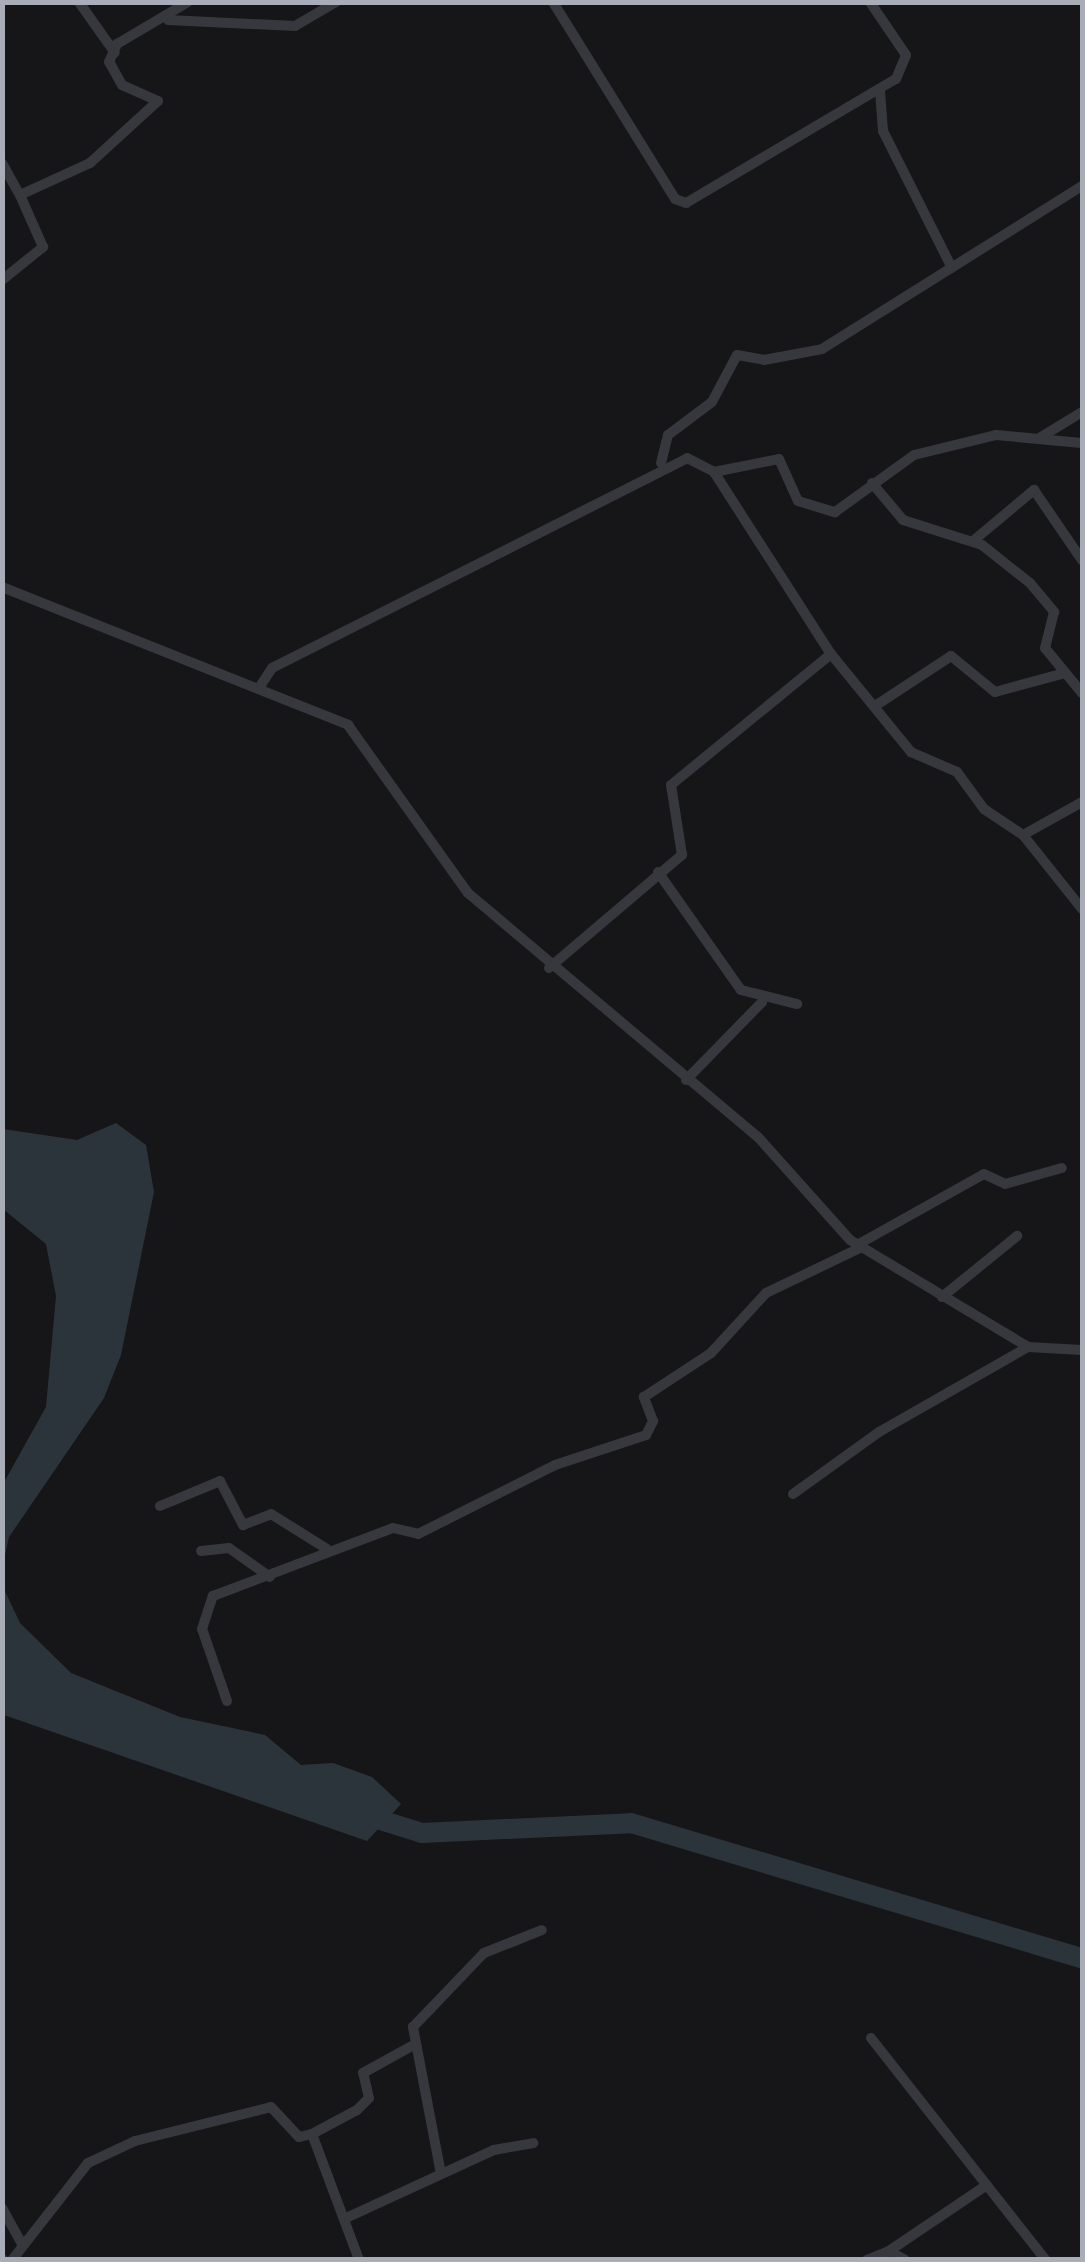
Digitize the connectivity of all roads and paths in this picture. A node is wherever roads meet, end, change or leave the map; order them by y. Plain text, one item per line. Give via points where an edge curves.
1 (79, 2) edge
2 (188, 2) edge
3 (336, 2) edge
4 (553, 2) edge
5 (870, 2) edge
6 (168, 20) junction
7 (115, 53) junction
8 (880, 91) junction
9 (2, 163) edge
10 (1082, 186) edge
11 (20, 195) junction
12 (952, 268) junction
13 (2, 280) edge
14 (1082, 412) edge
15 (1041, 437) junction
16 (1082, 443) edge
17 (661, 463) junction
18 (714, 472) junction
19 (872, 483) junction
20 (973, 541) junction
21 (1082, 560) edge
22 (2, 587) edge
23 (831, 654) junction
24 (1065, 673) junction
25 (263, 680) junction
26 (1082, 693) edge
27 (875, 706) junction
28 (1082, 802) edge
29 (1023, 835) junction
30 (658, 872) junction
31 (1082, 910) edge
32 (553, 964) junction
33 (762, 1002) junction
34 (796, 1004) dead end
35 (690, 1076) junction
36 (1062, 1168) dead end
37 (1017, 1236) dead end
38 (861, 1243) junction
39 (946, 1293) junction
40 (1028, 1347) junction
41 (1082, 1350) edge
42 (793, 1494) dead end
43 (160, 1506) dead end
44 (326, 1549) junction
45 (201, 1551) dead end
46 (270, 1577) junction
47 (228, 1701) dead end
48 (542, 1930) dead end
49 (872, 2038) dead end
50 (412, 2046) junction
51 (312, 2134) junction
52 (533, 2143) dead end
53 (441, 2174) junction
54 (988, 2185) junction
55 (2, 2208) edge
56 (346, 2218) junction
57 (18, 2251) edge
58 (889, 2251) junction
59 (359, 2260) edge
60 (867, 2260) edge
61 (905, 2260) edge
62 (1046, 2260) edge

1 - 7 street
2 - 6 street
3 - 6 street via 295,26
4 - 8 street via 680,203
5 - 8 street via 906,55
6 - 7 street
7 - 11 street via 109,62 127,92 158,101 82,169
8 - 12 street via 882,131
9 - 11 street
10 - 12 street
11 - 13 street via 43,247
12 - 17 street via 813,352 737,355 712,402 668,435
14 - 15 street
15 - 16 street
15 - 19 street via 989,436 914,455
17 - 18 street via 687,458
17 - 25 street
18 - 19 street via 779,458 798,502 828,512
18 - 23 street
19 - 20 street via 902,520
20 - 21 street via 1034,490
20 - 24 street via 1052,606 1056,621 1043,643
22 - 25 street
23 - 27 street
23 - 30 street via 670,785 666,798 686,844
24 - 26 street
24 - 27 street via 995,692 951,656
25 - 32 street via 364,738 438,861
27 - 29 street via 911,752 958,772 984,809
28 - 29 street
29 - 31 street
30 - 32 street
30 - 33 street via 735,984
32 - 35 street
33 - 34 street
33 - 35 street
35 - 38 street
36 - 38 street via 1002,1184 984,1174
37 - 39 street
38 - 39 street
38 - 44 street via 766,1294 711,1353 644,1398 653,1421 646,1434 554,1465 418,1534 394,1528
39 - 40 street
40 - 41 street
40 - 42 street via 865,1441
43 - 44 street via 220,1481 244,1525 271,1514
44 - 46 street
45 - 46 street via 229,1548
46 - 47 street via 213,1596 202,1629
48 - 50 street via 484,1953 416,2023
49 - 54 street
50 - 51 street via 364,2073 369,2098 357,2110
50 - 53 street
51 - 56 street
51 - 57 street via 299,2137 271,2107 134,2140 76,2172
52 - 53 street
53 - 56 street
54 - 58 street
54 - 62 street
55 - 57 street
56 - 59 street
58 - 60 street
58 - 61 street

